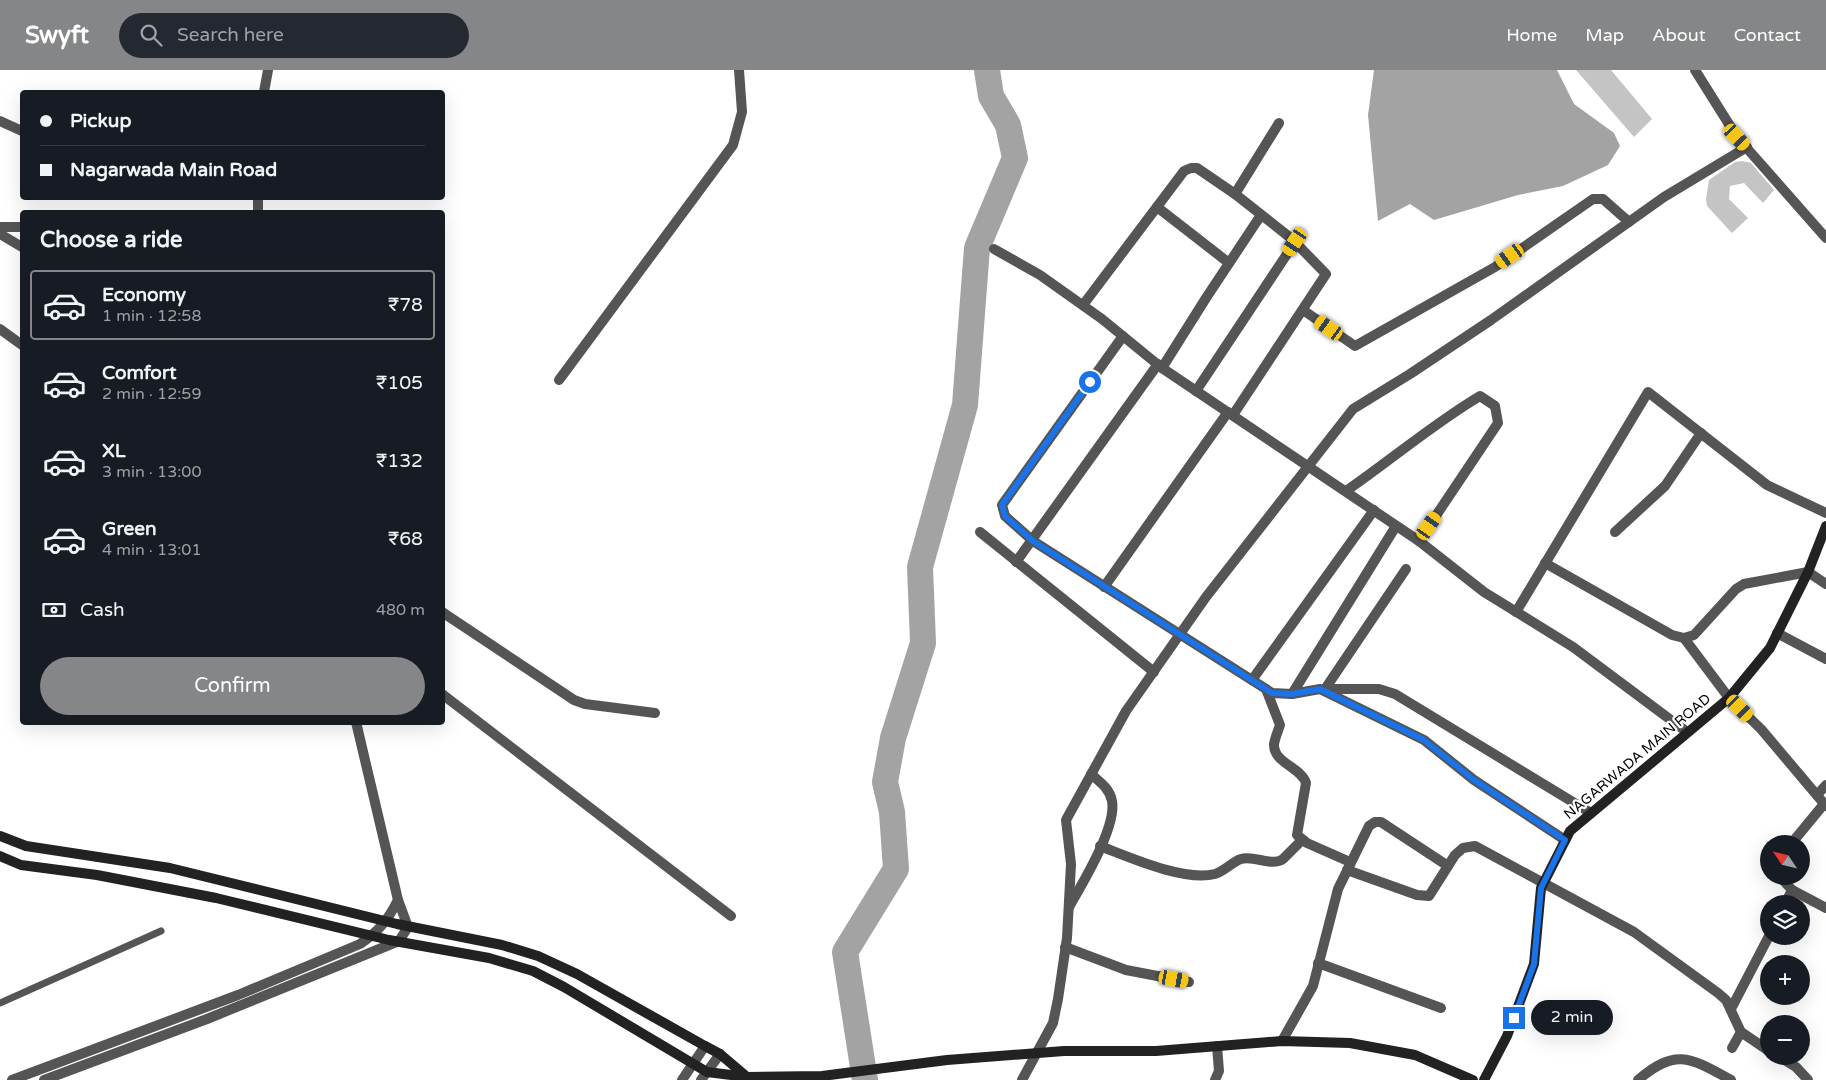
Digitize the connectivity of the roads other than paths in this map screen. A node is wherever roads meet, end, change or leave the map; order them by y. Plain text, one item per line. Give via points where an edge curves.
1 (268, 70) edge
2 (739, 70) edge
3 (1694, 70) edge
4 (264, 90) edge
5 (0, 120) edge
6 (1279, 123) dead end
7 (20, 129) edge
8 (1747, 147) junction
9 (1235, 194) junction
10 (1157, 207) junction
11 (1261, 215) junction
12 (1629, 222) junction
13 (0, 227) edge
14 (20, 227) edge
15 (0, 234) edge
16 (1826, 238) edge
17 (1295, 242) junction
18 (20, 246) edge
19 (994, 249) dead end
20 (1229, 263) junction
21 (1083, 305) junction
22 (1303, 310) junction
23 (0, 329) edge
24 (1123, 336) junction
25 (20, 344) edge
26 (1160, 366) junction
27 (559, 380) dead end
28 (1196, 391) junction
29 (1230, 414) junction
30 (1701, 434) junction
31 (1310, 466) junction
32 (1346, 491) junction
33 (1374, 510) junction
34 (1826, 513) edge
35 (1396, 526) junction
36 (1826, 526) edge
37 (980, 532) dead end
38 (1615, 532) dead end
39 (1033, 541) junction
40 (1419, 541) junction
41 (1016, 562) junction
42 (1545, 563) junction
43 (1406, 569) dead end
44 (1808, 572) junction
45 (1826, 584) edge
46 (1104, 587) junction
47 (1516, 612) junction
48 (445, 614) edge
49 (1778, 633) junction
50 (1180, 634) junction
51 (1684, 638) junction
52 (1826, 659) edge
53 (1154, 672) junction
54 (1252, 680) junction
55 (1266, 689) junction
56 (1323, 689) junction
57 (1292, 694) junction
58 (445, 696) edge
59 (1729, 698) junction
60 (655, 713) dead end
61 (357, 725) edge
62 (1687, 732) junction
63 (1091, 774) junction
64 (1826, 785) edge
65 (1817, 795) junction
66 (1825, 805) edge
67 (1591, 813) junction
68 (1800, 835) edge
69 (0, 836) edge
70 (1302, 840) junction
71 (1565, 840) junction
72 (1100, 846) junction
73 (0, 856) edge
74 (1348, 866) junction
75 (1448, 866) junction
76 (1544, 883) junction
77 (1787, 885) edge
78 (1792, 890) junction
79 (1790, 895) edge
80 (398, 900) junction
81 (1069, 907) junction
82 (1826, 908) edge
83 (731, 916) dead end
84 (387, 922) junction
85 (408, 927) junction
86 (161, 931) dead end
87 (374, 935) junction
88 (399, 941) junction
89 (1764, 945) edge
90 (1065, 947) junction
91 (1318, 963) junction
92 (1189, 982) dead end
93 (0, 1003) edge
94 (1441, 1008) dead end
95 (1730, 1009) junction
96 (1742, 1032) junction
97 (1282, 1041) junction
98 (1760, 1045) edge
99 (705, 1046) junction
100 (1217, 1046) junction
101 (1732, 1048) dead end
102 (720, 1054) junction
103 (1036, 1054) junction
104 (694, 1064) junction
105 (1793, 1065) edge
106 (704, 1076) edge
107 (747, 1077) junction
108 (12, 1080) edge
109 (44, 1080) edge
110 (682, 1080) edge
111 (1022, 1080) edge
112 (1215, 1080) edge
113 (1473, 1080) edge
114 (1484, 1080) edge
115 (1638, 1080) edge
116 (1731, 1080) edge
117 (1808, 1080) edge

1 - 4 street
2 - 27 street via 742,112 733,145
3 - 8 street via 1737,137
5 - 7 street
6 - 9 street
8 - 12 street
8 - 16 street
9 - 10 street via 1198,168 1191,168 1184,171
9 - 11 street
10 - 20 street
10 - 21 street
11 - 17 street
11 - 20 street
12 - 22 street via 1603,199 1593,199 1495,267 1355,346
12 - 31 street via 1492,320 1352,408
13 - 14 street
15 - 18 street
17 - 22 street via 1326,274
17 - 28 street
19 - 21 street
20 - 26 street
21 - 24 street
22 - 29 street
23 - 25 street
24 - 26 street
24 - 39 street via 1002,505 1005,516
26 - 28 street
26 - 39 street
28 - 29 street
29 - 31 street
29 - 46 street
30 - 34 street via 1766,484
30 - 38 street via 1665,486
30 - 42 street via 1648,392
31 - 32 street
31 - 50 street
32 - 33 street
32 - 40 street via 1392,460 1448,415 1480,396 1495,406 1498,423
33 - 35 street
33 - 54 street
35 - 40 street
35 - 57 street
36 - 44 main road, NAGARWADA MAIN ROAD
37 - 41 street
39 - 41 street
39 - 46 street
40 - 47 street via 1484,592
41 - 53 street
42 - 47 street
42 - 51 street via 1672,635
43 - 56 street
44 - 45 street
44 - 49 main road, NAGARWADA MAIN ROAD
44 - 51 street via 1736,588 1694,636
46 - 50 street
47 - 62 street via 1573,647
48 - 60 street via 574,700
49 - 52 street
49 - 59 main road, NAGARWADA MAIN ROAD via 1770,648
50 - 53 street
50 - 54 street
51 - 59 street
53 - 63 street via 1126,711
54 - 55 street
55 - 57 street via 1272,693
55 - 70 street via 1280,725 1275,750 1304,777 1306,783 1297,828
56 - 57 street
56 - 67 street via 1379,689 1395,694
56 - 71 street via 1424,740 1474,780
58 - 83 street
59 - 62 main road, NAGARWADA MAIN ROAD
59 - 65 street via 1761,729
61 - 80 street
62 - 67 main road, NAGARWADA MAIN ROAD
63 - 72 street via 1106,788 1112,800 1112,818
63 - 81 street via 1066,820 1071,864
64 - 65 street
65 - 66 street
66 - 68 street
67 - 71 main road, NAGARWADA MAIN ROAD via 1570,831
69 - 84 main road via 26,846 170,868
70 - 72 street via 1282,860 1240,859 1209,875 1159,868
70 - 74 street
71 - 76 main road, NAGARWADA MAIN ROAD
72 - 81 street
73 - 87 main road via 21,865 97,875 216,898
74 - 75 street via 1423,897 1429,896
74 - 75 street via 1365,830 1375,822 1381,822
74 - 91 street via 1338,889
75 - 76 street via 1463,848 1475,846
76 - 95 street via 1634,932 1718,992
76 - 114 main road, NAGARWADA MAIN ROAD via 1534,964 1507,1036
77 - 78 street
78 - 79 street
78 - 82 street
80 - 84 street
80 - 85 street
81 - 90 street
84 - 85 main road
84 - 87 street
85 - 88 street
85 - 99 main road via 502,944 538,956 577,974
86 - 93 lane
87 - 88 main road
87 - 108 street via 360,944 238,995
88 - 104 main road via 488,958 533,972
88 - 109 street via 207,1019
89 - 95 street
90 - 92 street via 1126,970
90 - 103 street via 1054,1023
91 - 94 street
91 - 97 street via 1307,999
95 - 96 street
96 - 98 street
96 - 101 street
97 - 100 main road
97 - 113 main road via 1350,1042 1415,1055
99 - 102 main road
99 - 104 street
100 - 103 main road
100 - 112 street via 1219,1072
102 - 106 street
102 - 107 main road
103 - 107 main road via 822,1076
103 - 111 street
104 - 106 main road
104 - 110 street
105 - 117 street
106 - 107 main road
115 - 116 street via 1665,1060 1677,1058 1698,1062

